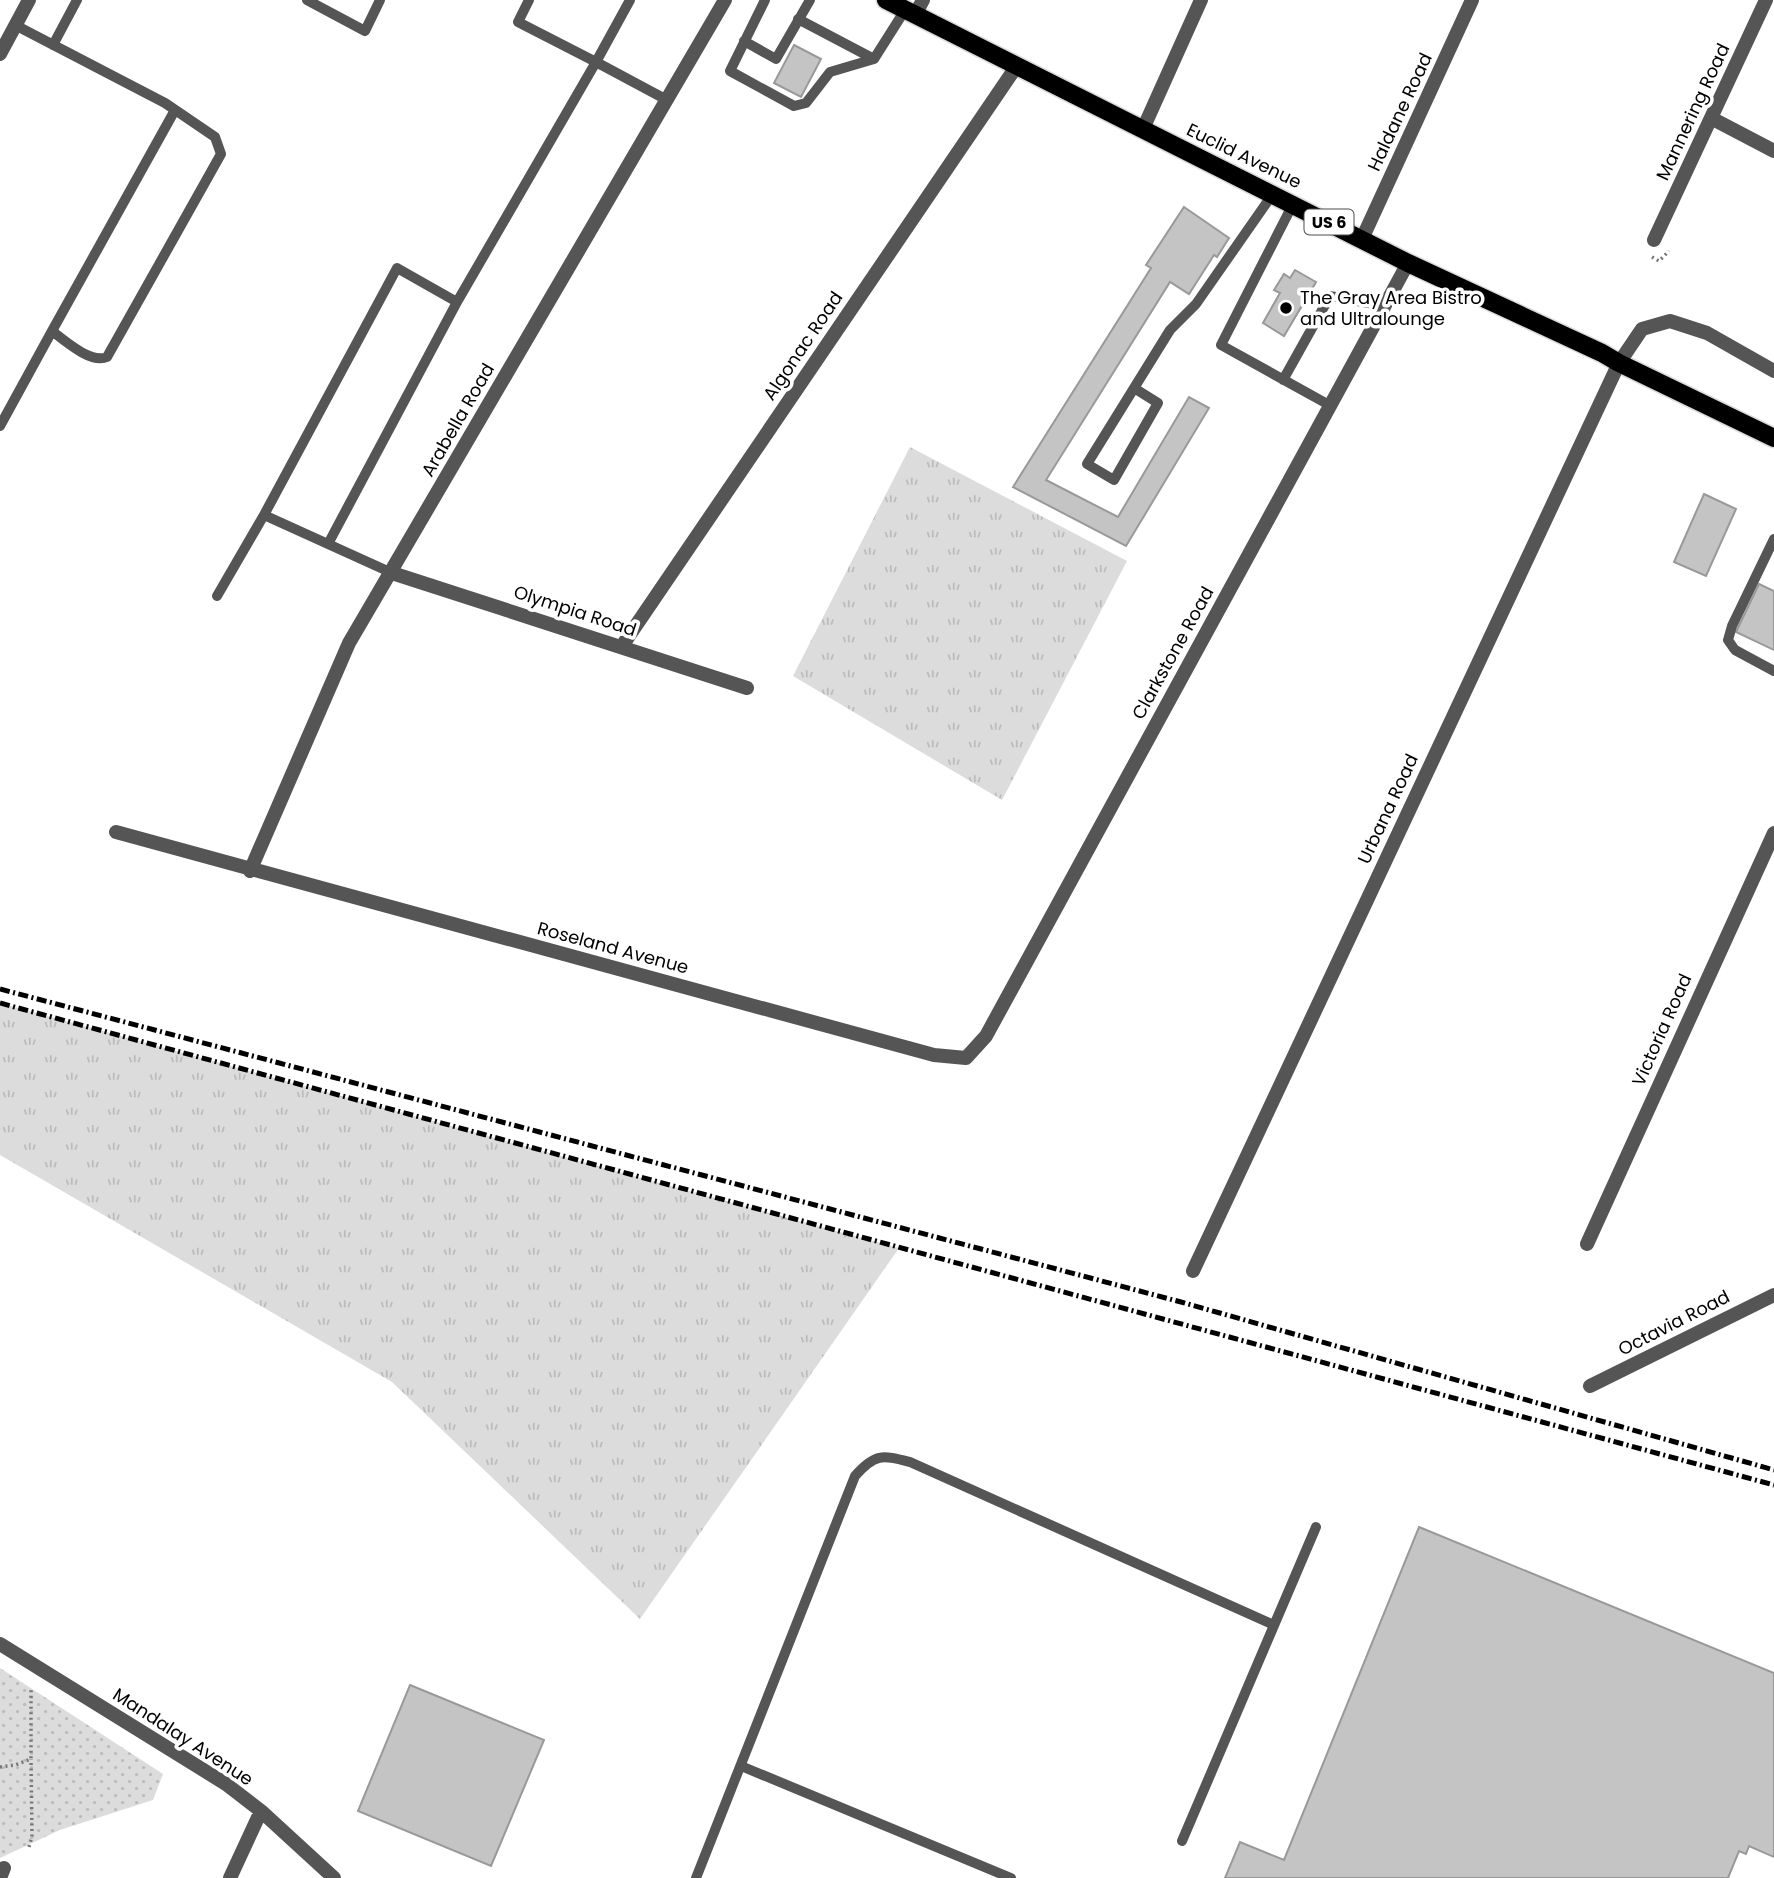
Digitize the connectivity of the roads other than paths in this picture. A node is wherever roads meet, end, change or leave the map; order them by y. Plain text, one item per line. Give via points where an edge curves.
1 (29, 0) edge
2 (77, 0) edge
3 (307, 0) edge
4 (380, 0) edge
5 (529, 0) edge
6 (630, 0) edge
7 (725, 0) edge
8 (765, 0) edge
9 (810, 0) edge
10 (886, 0) edge
11 (1201, 0) edge
12 (1472, 0) edge
13 (1766, 0) edge
14 (914, 9) edge
15 (798, 19) junction
16 (15, 25) junction
17 (744, 41) junction
18 (53, 45) junction
19 (0, 54) edge
20 (874, 59) junction
21 (596, 62) junction
22 (1016, 67) junction
23 (667, 100) junction
24 (175, 110) junction
25 (1711, 118) junction
26 (1143, 130) junction
27 (1774, 150) edge
28 (1272, 195) junction
29 (1293, 204) junction
30 (1362, 239) junction
31 (1654, 240) dead end
32 (1408, 263) junction
33 (457, 302) junction
34 (1384, 306) junction
35 (52, 331) junction
36 (1619, 363) junction
37 (1774, 370) edge
38 (1283, 380) junction
39 (1134, 388) junction
40 (1331, 406) junction
41 (0, 426) edge
42 (1774, 438) edge
43 (264, 516) junction
44 (1774, 539) edge
45 (328, 544) junction
46 (392, 573) junction
47 (217, 596) dead end
48 (622, 646) junction
49 (1774, 671) edge
50 (747, 688) dead end
51 (116, 832) dead end
52 (1774, 832) edge
53 (250, 871) junction
54 (967, 1058) joint
55 (1587, 1244) dead end
56 (1193, 1271) dead end
57 (1774, 1294) edge
58 (1590, 1386) dead end
59 (1316, 1527) dead end
60 (1274, 1625) junction
61 (0, 1644) edge
62 (741, 1766) junction
63 (261, 1811) junction
64 (1182, 1841) dead end
65 (230, 1878) edge
66 (334, 1878) edge
67 (696, 1878) edge
68 (1011, 1878) edge

1 - 16 street
2 - 18 lane
3 - 4 lane via 365,31
5 - 21 lane via 518,22
6 - 21 lane
7 - 23 street, Arabella Road
8 - 17 lane
9 - 15 lane
10 - 14 main road, Euclid Avenue / US 6
11 - 26 street
12 - 30 street, Haldane Road
13 - 25 street, Mannering Road
14 - 20 lane
14 - 22 main road, Euclid Avenue / US 6
15 - 17 lane via 776,59
15 - 20 lane
16 - 18 lane
16 - 19 street
17 - 20 lane via 730,71 794,106 806,103 830,72
18 - 24 lane
21 - 23 lane
21 - 33 lane
22 - 26 main road, Euclid Avenue / US 6
22 - 48 street, Algonac Road
23 - 46 street, Arabella Road
24 - 35 lane
24 - 35 lane via 215,137 221,153 214,166 107,357 92,358
25 - 27 street
25 - 31 street, Mannering Road
26 - 28 main road, Euclid Avenue / US 6
28 - 29 main road, Euclid Avenue / US 6
28 - 39 lane via 1196,304 1170,330
29 - 30 main road, Euclid Avenue / US 6
29 - 38 lane via 1221,345
30 - 32 main road, Euclid Avenue / US 6
32 - 34 street, Clarkstone Road
32 - 36 main road, Euclid Avenue / US 6
33 - 43 lane via 397,268
33 - 45 lane
34 - 38 lane via 1330,296
34 - 40 street, Clarkstone Road
35 - 41 lane
36 - 37 street, Urbana Road via 1642,329 1670,321 1707,333
36 - 42 main road, Euclid Avenue / US 6
36 - 56 street, Urbana Road
38 - 40 lane
39 - 39 lane via 1087,464 1114,480 1158,403
40 - 54 street, Clarkstone Road via 986,1036
43 - 45 lane
43 - 47 lane
44 - 49 lane via 1728,640 1735,650
45 - 46 lane
46 - 48 street, Olympia Road
46 - 53 street, Arabella Road via 349,643
48 - 50 street, Olympia Road
51 - 53 street, Roseland Avenue
52 - 55 street, Victoria Road
53 - 54 street, Roseland Avenue via 933,1055
57 - 58 street, Octavia Road
59 - 60 lane
60 - 62 lane via 910,1462 885,1456 867,1463 855,1476
60 - 64 lane
61 - 63 street, Mandalay Avenue via 226,1784
62 - 67 lane
62 - 68 lane
63 - 65 street
63 - 66 street, Mandalay Avenue

